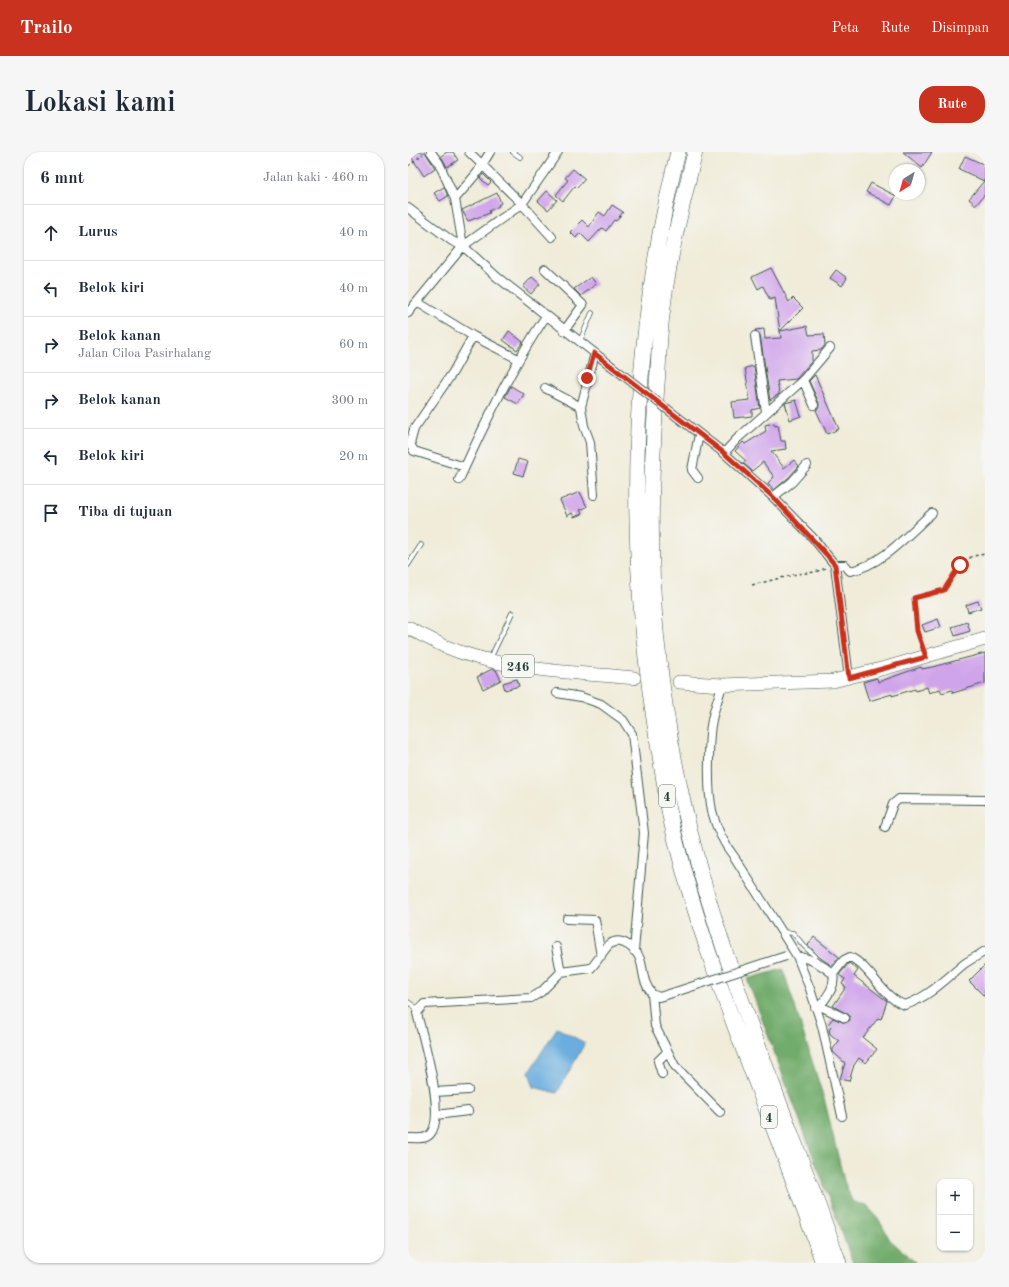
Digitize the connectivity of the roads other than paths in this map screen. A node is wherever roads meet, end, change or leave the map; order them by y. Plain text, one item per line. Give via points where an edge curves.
1 (431, 152) edge
2 (469, 152) edge
3 (490, 152) edge
4 (513, 152) edge
5 (558, 152) edge
6 (678, 152) edge
7 (695, 152) edge
8 (520, 157) dead end
9 (482, 165) junction
10 (455, 198) junction
11 (522, 204) junction
12 (408, 208) edge
13 (552, 237) dead end
14 (463, 246) junction
15 (545, 269) dead end
16 (417, 302) junction
17 (408, 313) edge
18 (592, 313) dead end
19 (546, 316) junction
20 (564, 331) junction
21 (474, 336) junction
22 (755, 336) dead end
23 (580, 342) junction
24 (830, 348) dead end
25 (594, 353) junction
26 (518, 359) junction
27 (803, 380) junction
28 (545, 388) dead end
29 (814, 405) dead end
30 (581, 407) junction
31 (766, 412) junction
32 (414, 429) junction
33 (699, 434) junction
34 (408, 436) edge
35 (724, 453) junction
36 (807, 465) dead end
37 (465, 467) junction
38 (698, 478) dead end
39 (459, 480) dead end
40 (594, 495) dead end
41 (773, 497) junction
42 (932, 513) dead end
43 (421, 544) dead end
44 (408, 565) edge
45 (835, 565) junction
46 (512, 613) dead end
47 (408, 628) edge
48 (985, 639) edge
49 (490, 660) junction
50 (634, 678) dead end
51 (849, 678) junction
52 (679, 682) dead end
53 (722, 685) junction
54 (557, 693) dead end
55 (985, 800) edge
56 (885, 827) dead end
57 (567, 918) dead end
58 (780, 932) junction
59 (556, 947) dead end
60 (985, 950) edge
61 (634, 951) junction
62 (795, 954) junction
63 (601, 956) junction
64 (816, 956) dead end
65 (560, 972) junction
66 (833, 974) junction
67 (652, 994) junction
68 (408, 1002) edge
69 (818, 1007) junction
70 (418, 1009) junction
71 (845, 1018) dead end
72 (667, 1052) junction
73 (662, 1074) dead end
74 (468, 1090) dead end
75 (435, 1092) junction
76 (468, 1111) dead end
77 (720, 1112) dead end
78 (436, 1115) junction
79 (842, 1116) dead end
80 (408, 1138) edge
81 (823, 1263) edge
82 (839, 1263) edge

1 - 10 street via 439,163
2 - 9 street
3 - 9 street
4 - 8 lane
5 - 11 street
6 - 81 highway, 4 via 647,312 636,451 637,558 643,638 671,820 690,888 716,971
7 - 82 highway, 4 via 679,217 661,322 652,453 652,564 657,642 669,724 688,822 709,900 745,1010
9 - 10 street
9 - 11 street
10 - 14 street
11 - 13 street
11 - 14 street
12 - 14 street via 452,241
14 - 16 street
14 - 19 street
15 - 20 street via 583,305
16 - 17 street
16 - 21 street
18 - 23 lane
19 - 20 street
19 - 26 street
20 - 23 street
21 - 26 street
21 - 32 street
22 - 31 street
23 - 25 street
24 - 27 street
25 - 30 street
25 - 33 street, bridge
26 - 37 street
27 - 29 street
27 - 31 street
28 - 30 street
30 - 40 street via 590,442
31 - 35 street
32 - 34 street
32 - 37 street via 410,444 414,451
33 - 35 street
33 - 38 street via 692,470
35 - 41 street
36 - 41 street via 792,482
37 - 39 street
41 - 45 street
42 - 45 street via 875,562 850,572 845,565
43 - 44 lane
45 - 51 street
46 - 49 lane
47 - 49 main road, 246 via 444,646
48 - 51 main road
49 - 50 main road, 246 via 548,670
51 - 53 main road via 833,681
52 - 53 main road
53 - 58 street via 712,720 710,738 709,805 726,846
54 - 61 street via 601,704 623,720 632,734 644,833
55 - 56 street via 899,799 893,804
57 - 63 street via 595,920
58 - 62 street
58 - 64 lane via 793,933
59 - 65 street
60 - 66 street via 919,999 905,1005 890,995 860,963 850,957 844,960
61 - 63 street via 624,942 615,942
61 - 67 street via 640,959 642,975
62 - 66 street via 811,959
62 - 67 street, bridge via 659,997
62 - 69 street
63 - 65 street via 590,968
65 - 70 street via 541,992 526,1000 428,1003
66 - 69 street via 835,982
67 - 72 street via 655,1026
68 - 70 lane
69 - 71 street
69 - 79 street
70 - 75 street
72 - 73 street via 658,1061
72 - 77 street via 675,1066
74 - 75 street
75 - 78 street
76 - 78 street
78 - 80 street via 427,1137

